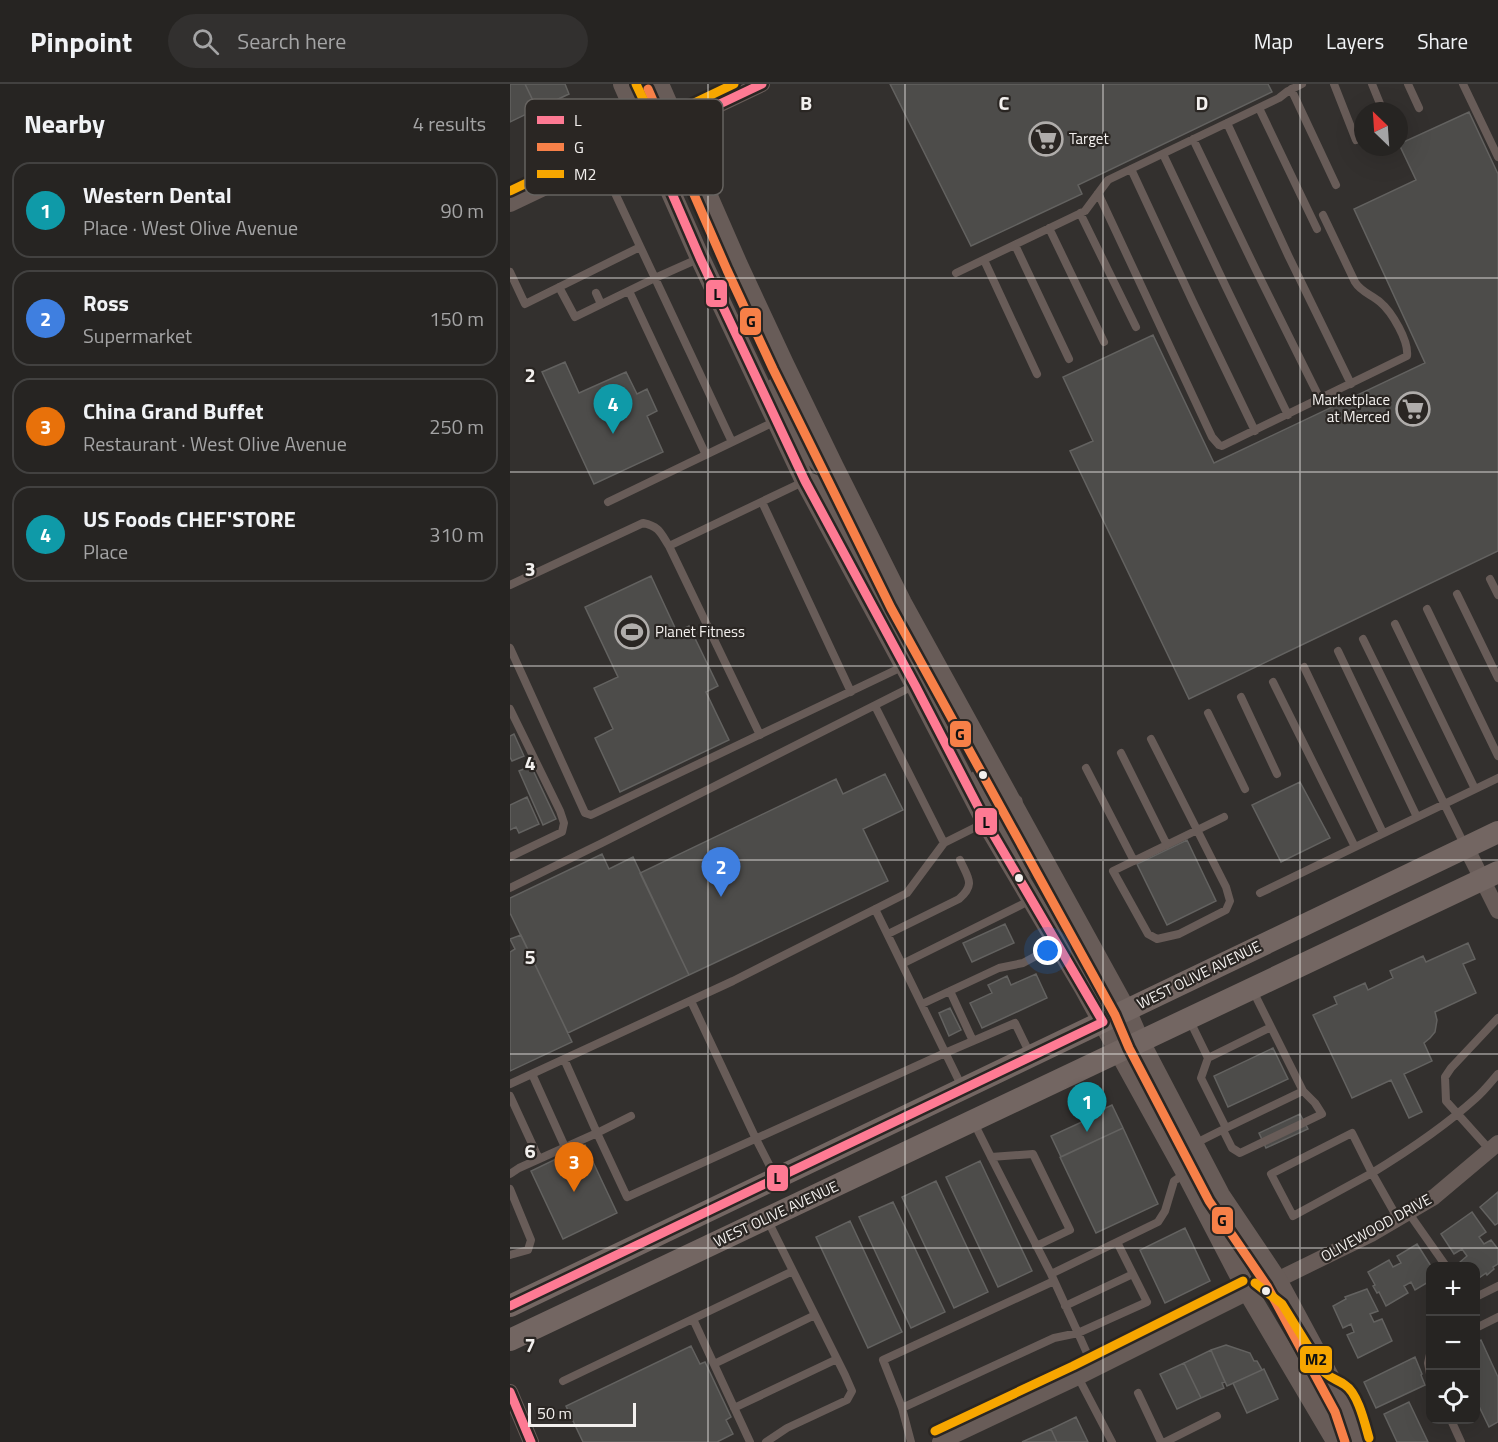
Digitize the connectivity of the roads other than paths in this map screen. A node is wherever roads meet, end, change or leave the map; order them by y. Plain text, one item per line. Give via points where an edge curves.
1 (623, 84) edge
2 (659, 84) edge
3 (762, 84) edge
4 (1280, 84) edge
5 (1302, 84) edge
6 (1334, 84) edge
7 (1372, 84) edge
8 (1408, 84) edge
9 (1463, 84) edge
10 (1288, 92) junction
11 (630, 99) edge
12 (666, 99) edge
13 (723, 102) edge
14 (1379, 102) edge
15 (1259, 108) junction
16 (1419, 108) dead end
17 (1227, 123) junction
18 (1354, 135) edge
19 (1193, 139) junction
20 (1163, 154) junction
21 (1498, 155) edge
22 (1131, 169) junction
23 (1336, 185) dead end
24 (1098, 193) junction
25 (529, 195) edge
26 (616, 195) edge
27 (673, 195) edge
28 (708, 195) edge
29 (510, 204) edge
30 (1080, 213) junction
31 (1323, 215) dead end
32 (1049, 228) junction
33 (1317, 229) dead end
34 (1015, 244) junction
35 (640, 247) junction
36 (700, 258) junction
37 (984, 260) junction
38 (510, 272) edge
39 (956, 273) dead end
40 (631, 278) dead end
41 (655, 278) junction
42 (614, 286) dead end
43 (560, 287) junction
44 (632, 289) junction
45 (596, 294) dead end
46 (618, 296) junction
47 (601, 304) junction
48 (1136, 327) dead end
49 (1104, 342) dead end
50 (1069, 359) dead end
51 (1037, 374) dead end
52 (1352, 384) junction
53 (1320, 399) junction
54 (1288, 415) junction
55 (783, 418) junction
56 (1255, 431) junction
57 (732, 442) junction
58 (706, 455) junction
59 (834, 467) junction
60 (805, 481) junction
61 (608, 502) dead end
62 (762, 502) junction
63 (669, 546) junction
64 (1490, 579) dead end
65 (510, 585) edge
66 (1457, 594) dead end
67 (1498, 596) edge
68 (902, 603) junction
69 (1426, 609) dead end
70 (1395, 624) dead end
71 (1364, 639) dead end
72 (510, 648) edge
73 (1338, 651) dead end
74 (904, 666) junction
75 (1304, 667) dead end
76 (1498, 678) edge
77 (1274, 682) dead end
78 (851, 692) junction
79 (919, 694) junction
80 (1241, 697) dead end
81 (875, 706) junction
82 (510, 709) edge
83 (1208, 713) dead end
84 (760, 735) junction
85 (1151, 740) dead end
86 (1121, 753) dead end
87 (1498, 756) edge
88 (1086, 768) dead end
89 (1277, 774) dead end
90 (1498, 778) edge
91 (1245, 789) dead end
92 (1475, 789) junction
93 (1013, 803) junction
94 (1445, 803) junction
95 (1224, 817) dead end
96 (1417, 817) junction
97 (986, 822) junction
98 (1198, 830) junction
99 (1498, 832) edge
100 (1383, 833) junction
101 (944, 843) junction
102 (1167, 845) junction
103 (1355, 847) junction
104 (1466, 847) junction
105 (510, 857) edge
106 (960, 860) dead end
107 (1134, 861) junction
108 (1490, 876) edge
109 (1053, 879) junction
110 (510, 888) edge
111 (1260, 893) dead end
112 (1032, 900) junction
113 (876, 909) junction
114 (1498, 911) edge
115 (888, 934) junction
116 (1058, 944) junction
117 (902, 964) junction
118 (1252, 988) junction
119 (950, 991) junction
120 (691, 1001) junction
121 (922, 1004) junction
122 (1126, 1010) junction
123 (1189, 1018) junction
124 (1498, 1018) edge
125 (1103, 1022) junction
126 (1271, 1027) junction
127 (973, 1041) junction
128 (1140, 1042) junction
129 (1119, 1052) junction
130 (945, 1053) junction
131 (1032, 1057) junction
132 (1208, 1058) junction
133 (564, 1059) junction
134 (532, 1074) junction
135 (1498, 1074) edge
136 (510, 1084) edge
137 (963, 1089) junction
138 (1303, 1091) junction
139 (510, 1096) edge
140 (1457, 1114) junction
141 (631, 1116) dead end
142 (974, 1121) junction
143 (1225, 1129) junction
144 (597, 1133) junction
145 (756, 1139) junction
146 (1194, 1144) junction
147 (565, 1147) junction
148 (1494, 1147) edge
149 (991, 1157) junction
150 (539, 1159) junction
151 (1186, 1173) junction
152 (1372, 1173) junction
153 (510, 1174) edge
154 (776, 1178) junction
155 (510, 1189) edge
156 (1208, 1215) junction
157 (1403, 1216) junction
158 (767, 1219) junction
159 (1117, 1242) junction
160 (1036, 1246) junction
161 (510, 1255) edge
162 (1443, 1262) edge
163 (793, 1271) junction
164 (1133, 1274) junction
165 (1053, 1278) junction
166 (1277, 1280) junction
167 (1498, 1286) edge
168 (1248, 1292) junction
169 (1480, 1295) edge
170 (510, 1306) edge
171 (1065, 1306) junction
172 (815, 1315) junction
173 (1498, 1317) edge
174 (693, 1319) junction
175 (1480, 1326) edge
176 (1078, 1334) junction
177 (510, 1340) edge
178 (837, 1359) junction
179 (714, 1364) junction
180 (1094, 1369) junction
181 (1078, 1377) junction
182 (563, 1381) dead end
183 (510, 1392) edge
184 (1138, 1393) dead end
185 (1339, 1395) junction
186 (734, 1408) junction
187 (902, 1408) junction
188 (1218, 1416) dead end
189 (1453, 1424) edge
190 (531, 1442) edge
191 (750, 1442) edge
192 (766, 1442) edge
193 (912, 1442) edge
194 (940, 1442) edge
195 (1112, 1442) edge
196 (1163, 1442) edge
197 (1338, 1442) edge
198 (1358, 1442) edge
199 (1461, 1442) edge

1 - 11 street
2 - 12 street
3 - 13 street
4 - 10 lane
5 - 10 lane
6 - 18 lane
7 - 14 lane
8 - 16 lane
9 - 21 lane
10 - 15 lane
10 - 23 lane
15 - 17 lane
15 - 33 lane
17 - 19 lane
17 - 52 lane
19 - 20 lane
19 - 53 lane
20 - 22 lane
20 - 54 lane
22 - 24 lane via 1108,180
22 - 56 lane
24 - 30 lane
24 - 56 lane via 1215,442 1222,446
25 - 29 street
26 - 35 lane
27 - 36 street
28 - 59 street
30 - 32 lane
30 - 48 lane
31 - 52 lane via 1359,289 1388,310 1408,349 1407,356
32 - 34 lane
32 - 49 lane
34 - 37 lane
34 - 50 lane
35 - 41 lane
35 - 43 lane via 623,260
36 - 41 lane
36 - 55 street via 749,361
37 - 39 lane
37 - 51 lane
38 - 43 lane via 525,304
40 - 44 lane
41 - 44 lane
41 - 57 lane
42 - 46 lane
43 - 47 lane via 575,317
44 - 46 lane
44 - 58 lane
45 - 47 lane
46 - 47 lane
52 - 53 lane
53 - 54 lane
54 - 56 lane
55 - 57 lane
55 - 59 street via 813,457 824,467
55 - 60 street
57 - 58 lane
58 - 61 lane
59 - 68 street
60 - 62 lane
60 - 68 street via 818,486 834,501 878,582 886,593
60 - 74 street
62 - 63 lane
62 - 78 lane
63 - 65 lane via 654,525 643,523
63 - 84 lane
64 - 67 lane
66 - 76 lane
68 - 93 street
69 - 87 lane
70 - 92 lane
71 - 94 lane
72 - 84 lane via 585,813 591,815
73 - 96 lane
74 - 78 lane
74 - 79 street
75 - 100 lane
77 - 103 lane
78 - 84 lane
79 - 81 lane
79 - 93 street via 941,715 988,799 997,806
79 - 97 street
80 - 89 lane
81 - 101 lane
81 - 110 lane
82 - 105 lane via 564,824 562,832
83 - 91 lane
85 - 98 lane
86 - 102 lane
88 - 107 lane
90 - 92 lane
92 - 94 lane
93 - 109 street
94 - 96 lane
94 - 104 lane
95 - 98 lane
96 - 100 lane
97 - 101 lane
97 - 109 street via 1006,827 1038,870
97 - 112 street
98 - 102 lane
98 - 107 lane via 1230,902 1226,910 1179,934 1156,939 1148,934 1113,871
99 - 104 main road, WEST OLIVE AVENUE
100 - 103 lane
101 - 113 lane via 907,893
102 - 107 lane
103 - 111 lane
104 - 108 street
104 - 122 main road, WEST OLIVE AVENUE
106 - 115 lane via 970,882 968,892
108 - 114 street
108 - 118 main road, WEST OLIVE AVENUE
109 - 122 street
112 - 116 street
112 - 117 lane
113 - 115 lane
113 - 120 lane
115 - 117 lane
116 - 119 lane via 1023,963 999,968
116 - 125 street
117 - 121 lane
118 - 123 main road, WEST OLIVE AVENUE
118 - 126 lane
119 - 121 lane
119 - 127 lane
120 - 133 lane
120 - 145 lane
121 - 130 lane
122 - 125 main road, WEST OLIVE AVENUE
122 - 128 street
123 - 128 main road, WEST OLIVE AVENUE
123 - 132 lane
124 - 140 lane via 1445,1077 1446,1101
125 - 129 street
125 - 131 main road, WEST OLIVE AVENUE
126 - 132 lane
126 - 138 lane
127 - 130 lane
127 - 131 lane via 1015,1023
128 - 129 main road, WEST OLIVE AVENUE
128 - 146 street
129 - 142 main road, WEST OLIVE AVENUE
129 - 151 street
130 - 137 lane
130 - 145 lane
131 - 137 main road, WEST OLIVE AVENUE
132 - 143 lane via 1201,1078
133 - 134 lane
133 - 144 lane
134 - 136 lane
134 - 147 lane
135 - 140 lane
137 - 154 main road, WEST OLIVE AVENUE
138 - 143 lane
138 - 143 lane via 1322,1114 1240,1153 1232,1148
139 - 150 lane
140 - 148 lane
140 - 152 lane
141 - 144 lane
142 - 149 lane
142 - 158 main road, WEST OLIVE AVENUE
143 - 146 lane
144 - 145 lane via 627,1197
144 - 147 lane
145 - 154 lane
146 - 166 street via 1220,1195
147 - 150 lane
148 - 157 street, OLIVEWOOD DRIVE via 1434,1197
149 - 160 lane
149 - 160 lane via 1033,1154 1070,1230
150 - 153 lane
151 - 156 street
151 - 159 lane via 1174,1181 1158,1222
152 - 152 lane via 1293,1216 1271,1174 1352,1133
152 - 157 lane
154 - 170 main road, WEST OLIVE AVENUE
155 - 161 lane via 531,1240 528,1250
156 - 166 street via 1222,1225 1258,1278
156 - 168 street
157 - 162 lane
157 - 166 street, OLIVEWOOD DRIVE
158 - 163 lane
158 - 177 main road, WEST OLIVE AVENUE
159 - 164 lane
159 - 165 lane
160 - 165 lane
163 - 172 lane
163 - 174 lane
164 - 171 lane
164 - 176 lane via 1147,1302
165 - 171 lane
165 - 187 lane via 883,1360
166 - 185 street
167 - 169 lane
168 - 180 street
168 - 185 street via 1272,1311 1315,1380
168 - 197 street
171 - 176 lane
172 - 178 lane
172 - 179 lane
173 - 175 lane
174 - 179 lane
174 - 182 lane
176 - 180 lane
176 - 187 lane via 1054,1338
178 - 186 lane
178 - 192 lane via 852,1391 847,1400
179 - 186 lane
180 - 181 street
181 - 194 street
181 - 195 lane
183 - 190 street
184 - 196 lane
185 - 198 street
186 - 191 lane
187 - 193 lane
188 - 196 lane
189 - 199 lane

